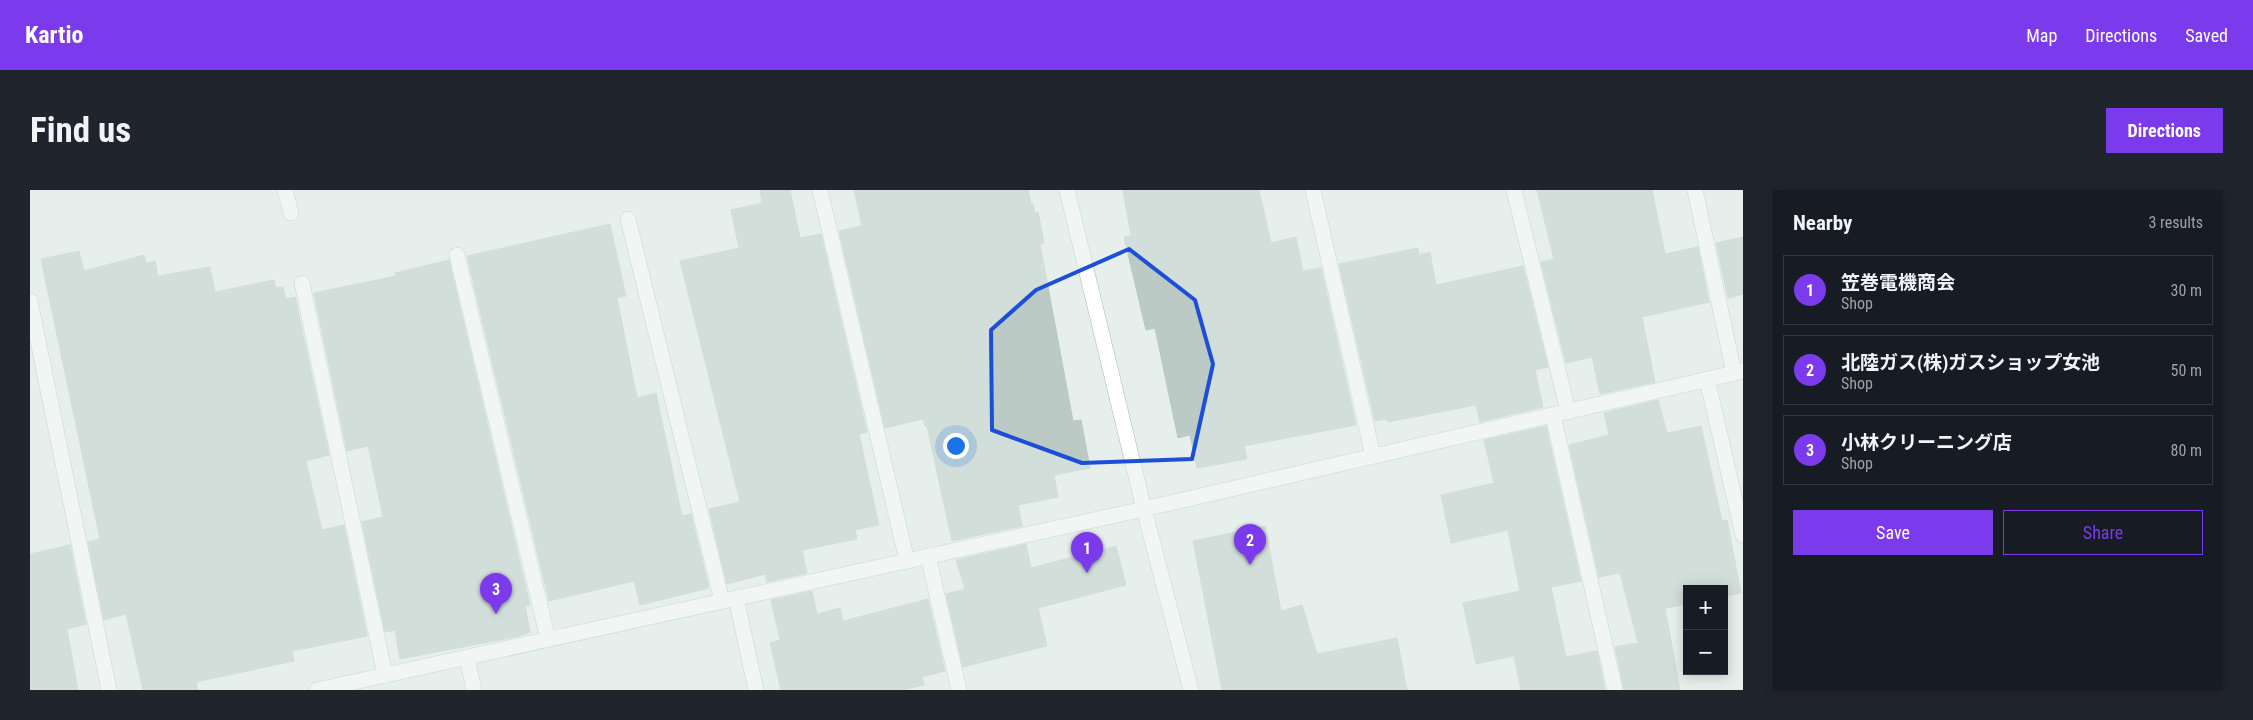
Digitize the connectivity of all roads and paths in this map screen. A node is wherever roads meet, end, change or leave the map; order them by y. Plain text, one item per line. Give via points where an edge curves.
1 (285, 190) edge
2 (820, 190) edge
3 (1067, 190) edge
4 (1313, 190) edge
5 (1514, 190) edge
6 (1695, 190) edge
7 (291, 213) dead end
8 (628, 219) dead end
9 (457, 255) dead end
10 (302, 283) dead end
11 (30, 301) edge
12 (1739, 372) edge
13 (1707, 379) junction
14 (1568, 411) junction
15 (1553, 415) junction
16 (1373, 456) junction
17 (1144, 509) junction
18 (1743, 535) edge
19 (928, 556) junction
20 (906, 561) junction
21 (729, 600) junction
22 (548, 639) junction
23 (466, 657) junction
24 (385, 675) junction
25 (109, 690) edge
26 (317, 690) edge
27 (474, 690) edge
28 (756, 690) edge
29 (959, 690) edge
30 (1191, 690) edge
31 (1615, 690) edge

1 - 7 street
2 - 20 street
3 - 17 street
4 - 16 street
5 - 14 street
6 - 12 street
8 - 21 street
9 - 22 street
10 - 24 street
11 - 25 street
12 - 13 street
13 - 14 street
13 - 18 street
14 - 15 street
15 - 16 street
15 - 31 street
16 - 17 street
17 - 19 street
17 - 30 street
19 - 20 street
19 - 29 street
20 - 21 street
21 - 22 street
21 - 28 street
22 - 23 street
23 - 24 street
23 - 27 street
24 - 26 street

